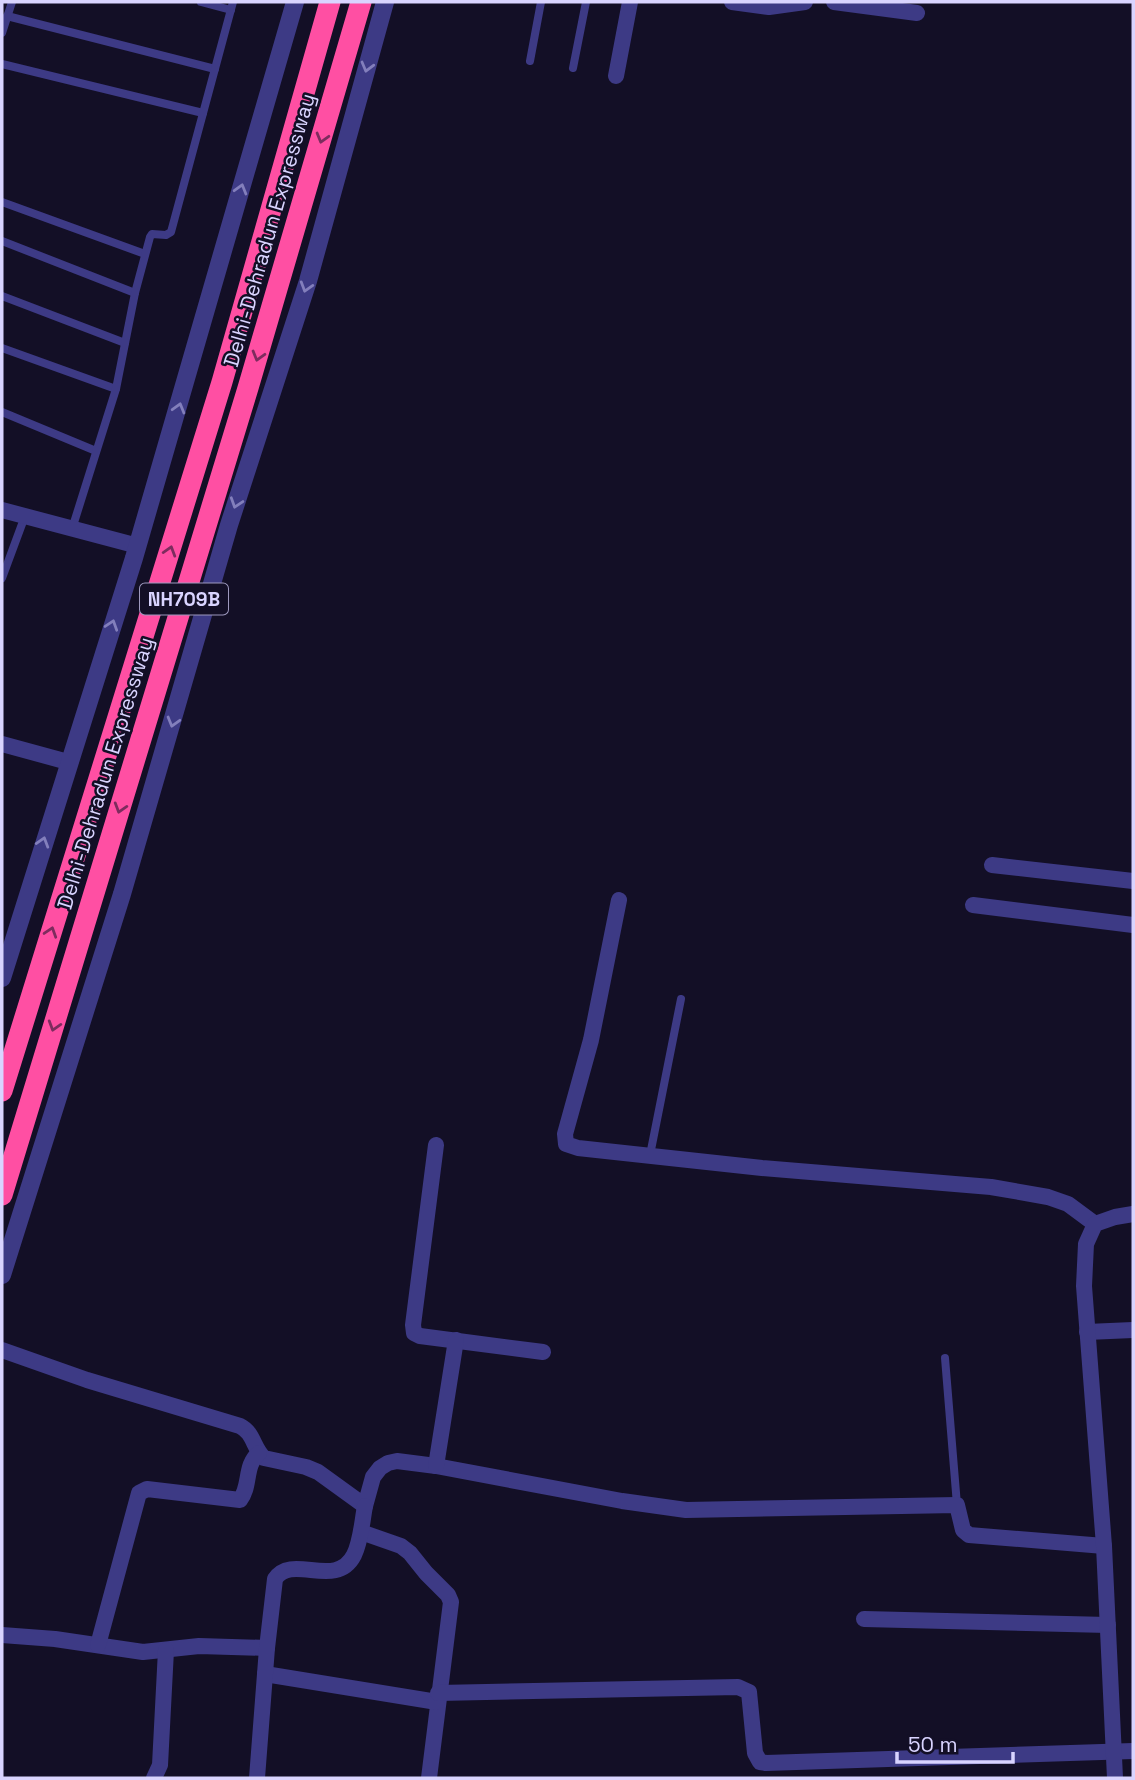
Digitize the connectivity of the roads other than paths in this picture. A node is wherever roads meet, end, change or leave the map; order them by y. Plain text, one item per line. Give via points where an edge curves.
1 (12, 2) edge
2 (201, 2) edge
3 (295, 2) edge
4 (330, 2) edge
5 (361, 2) edge
6 (385, 2) edge
7 (541, 2) edge
8 (586, 2) edge
9 (630, 2) edge
10 (732, 2) edge
11 (805, 2) edge
12 (834, 2) edge
13 (232, 6) edge
14 (917, 13) dead end
15 (7, 16) junction
16 (2, 33) edge
17 (530, 61) dead end
18 (2, 64) edge
19 (573, 68) dead end
20 (215, 69) junction
21 (616, 76) dead end
22 (203, 113) junction
23 (2, 202) edge
24 (2, 241) edge
25 (145, 254) junction
26 (135, 293) junction
27 (2, 296) edge
28 (125, 343) junction
29 (2, 348) edge
30 (116, 389) junction
31 (2, 412) edge
32 (96, 451) junction
33 (2, 510) edge
34 (25, 516) junction
35 (72, 529) junction
36 (138, 546) junction
37 (2, 578) edge
38 (2, 744) edge
39 (68, 762) junction
40 (992, 865) dead end
41 (1133, 881) edge
42 (620, 900) dead end
43 (973, 905) dead end
44 (1133, 925) edge
45 (2, 978) edge
46 (681, 999) dead end
47 (2, 1091) edge
48 (436, 1145) dead end
49 (650, 1155) junction
50 (2, 1195) edge
51 (1133, 1214) edge
52 (1095, 1224) junction
53 (2, 1275) edge
54 (1133, 1330) edge
55 (1087, 1332) junction
56 (456, 1340) junction
57 (2, 1350) edge
58 (542, 1352) dead end
59 (945, 1358) dead end
60 (259, 1453) junction
61 (436, 1466) junction
62 (957, 1505) junction
63 (365, 1506) junction
64 (361, 1532) junction
65 (1104, 1546) junction
66 (863, 1619) dead end
67 (1108, 1625) junction
68 (2, 1635) edge
69 (98, 1645) junction
70 (267, 1648) junction
71 (166, 1650) junction
72 (265, 1674) junction
73 (438, 1698) junction
74 (1133, 1751) edge
75 (1113, 1752) junction
76 (154, 1778) edge
77 (257, 1778) edge
78 (429, 1778) edge
79 (1115, 1778) edge

1 - 15 lane
2 - 13 lane
36 -> 3 street
47 -> 4 highway, Delhi-Dehradun Expressway / NH709B via 218,394
5 -> 50 highway, Delhi-Dehradun Expressway / NH709B
6 -> 53 street via 307,281
7 - 17 lane
8 - 19 lane
9 - 21 street
10 - 11 street via 769,7
12 - 14 street
13 - 20 lane
15 - 16 lane
15 - 20 lane
18 - 22 lane
20 - 22 lane
22 - 25 lane via 171,232 152,234
23 - 25 lane
24 - 26 lane
25 - 26 lane
26 - 28 lane
27 - 28 lane
28 - 30 lane
29 - 30 lane
30 - 32 lane
31 - 32 lane
32 - 35 lane
33 - 34 street
34 - 35 street
34 - 37 lane
35 - 36 street
39 -> 36 street
38 - 39 street
45 -> 39 street
40 - 41 street
42 - 49 street via 565,1139 566,1144 578,1148
43 - 44 street
46 - 49 lane
48 - 56 street via 414,1330 420,1336
49 - 52 street via 991,1187 1068,1204
51 - 52 street
52 - 55 street via 1086,1244
54 - 55 street
55 - 65 street
56 - 58 street
56 - 61 street
57 - 60 street via 240,1426 250,1434
59 - 62 lane
60 - 63 street via 318,1472
60 - 69 street via 253,1457 240,1500 147,1489 139,1493
61 - 62 street via 686,1510
61 - 63 street via 388,1463 373,1477
62 - 65 street via 963,1530 970,1535
63 - 64 street
64 - 70 street via 355,1553 341,1569 280,1572 275,1579
64 - 73 street via 401,1546 448,1595 451,1610
65 - 67 street
66 - 67 street
67 - 75 street
68 - 69 street
69 - 71 street
70 - 71 street
70 - 72 street
71 - 76 street via 160,1765
72 - 73 street
72 - 77 street
73 - 75 street via 744,1688 751,1699 755,1754 766,1763
73 - 78 street
74 - 75 street
75 - 79 street

